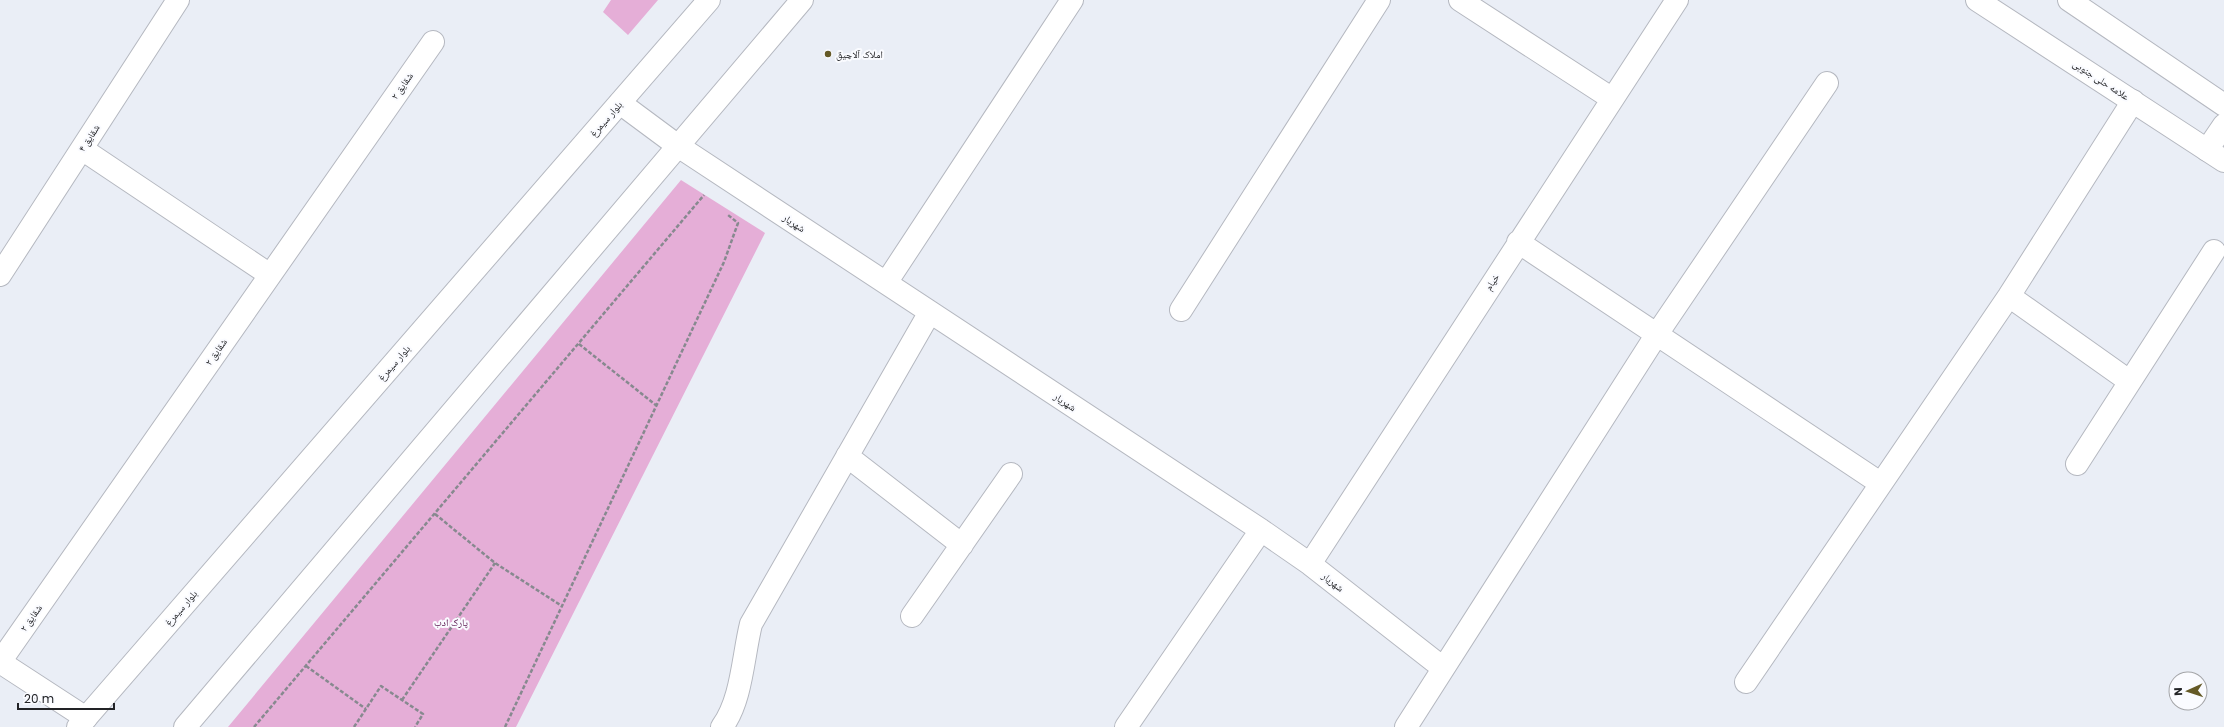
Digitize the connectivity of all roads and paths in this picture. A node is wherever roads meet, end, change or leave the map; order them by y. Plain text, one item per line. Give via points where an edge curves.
1 (178, 0) edge
2 (709, 0) edge
3 (802, 0) edge
4 (1072, 0) edge
5 (1379, 0) edge
6 (1460, 0) edge
7 (1676, 0) edge
8 (1977, 0) edge
9 (2069, 0) edge
10 (433, 42) dead end
11 (1827, 83) dead end
12 (1611, 98) junction
13 (2133, 101) junction
14 (620, 102) junction
15 (2224, 105) edge
16 (2224, 125) edge
17 (678, 146) junction
18 (82, 149) junction
19 (2216, 155) edge
20 (711, 199) dead end
21 (727, 213) dead end
22 (1518, 242) junction
23 (2214, 251) dead end
24 (0, 275) edge
25 (270, 275) junction
26 (886, 284) junction
27 (2009, 296) junction
28 (1181, 310) dead end
29 (930, 312) junction
30 (1657, 334) junction
31 (579, 344) junction
32 (2130, 381) junction
33 (657, 406) junction
34 (847, 456) junction
35 (2077, 464) dead end
36 (1011, 474) dead end
37 (1880, 483) junction
38 (435, 514) junction
39 (1261, 530) junction
40 (962, 545) junction
41 (495, 563) junction
42 (1310, 564) junction
43 (562, 606) junction
44 (912, 616) dead end
45 (0, 662) edge
46 (306, 666) junction
47 (1444, 668) junction
48 (1746, 682) dead end
49 (402, 700) junction
50 (366, 708) junction
51 (87, 724) edge
52 (184, 727) edge
53 (254, 727) edge
54 (354, 727) edge
55 (414, 727) edge
56 (506, 727) edge
57 (722, 727) edge
58 (1126, 727) edge
59 (1406, 727) edge

1 - 18 street, شقایق ۴
2 - 14 street, بلوار سیمرغ
3 - 17 street
4 - 26 street
5 - 28 street
6 - 12 street
7 - 12 street, خیام
8 - 13 street, علامه حلی جنوبی
9 - 15 street
10 - 25 street, شقایق ۲
11 - 30 street
12 - 22 street, خیام
13 - 19 street, علامه حلی جنوبی
13 - 27 street
14 - 17 street, شهریار
14 - 51 street, بلوار سیمرغ
16 - 19 street
17 - 26 street, شهریار
17 - 52 street
18 - 24 street, شقایق ۴
18 - 25 street
20 - 31 path via 705,194
21 - 33 path via 738,223 724,262
22 - 30 street
22 - 42 street, خیام
23 - 32 street
25 - 45 street, شقایق ۲
26 - 29 street, شهریار
27 - 32 street
27 - 37 street
29 - 34 street
29 - 39 street, شهریار
30 - 37 street
30 - 47 street
31 - 33 path
31 - 38 path
32 - 35 street
33 - 43 path
34 - 40 street
34 - 57 street via 751,624 739,687
36 - 40 street
37 - 48 street
38 - 41 path
38 - 46 path
39 - 42 street, شهریار
39 - 58 street
40 - 44 street
41 - 43 path
41 - 49 path
42 - 47 street, شهریار
43 - 56 path
45 - 51 street
46 - 50 path
46 - 53 path
47 - 59 street
49 - 50 path via 381,686
49 - 55 path via 423,714
50 - 54 path

